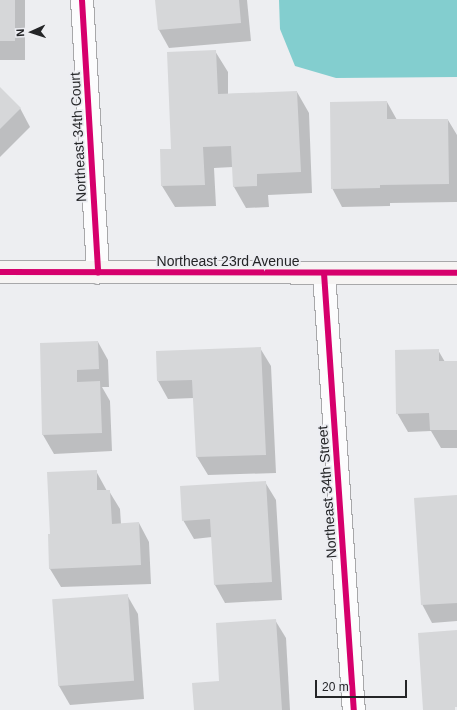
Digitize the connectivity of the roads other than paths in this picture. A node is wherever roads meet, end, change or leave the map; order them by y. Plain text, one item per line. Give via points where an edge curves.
1 (82, 0) edge
2 (0, 272) edge
3 (324, 273) junction
4 (457, 273) edge
5 (98, 274) junction
6 (354, 710) edge

1 - 5 street, Northeast 34th Court
2 - 5 street, Northeast 23rd Avenue
3 - 4 street, Northeast 23rd Avenue
3 - 5 street, Northeast 23rd Avenue
3 - 6 street, Northeast 34th Street

